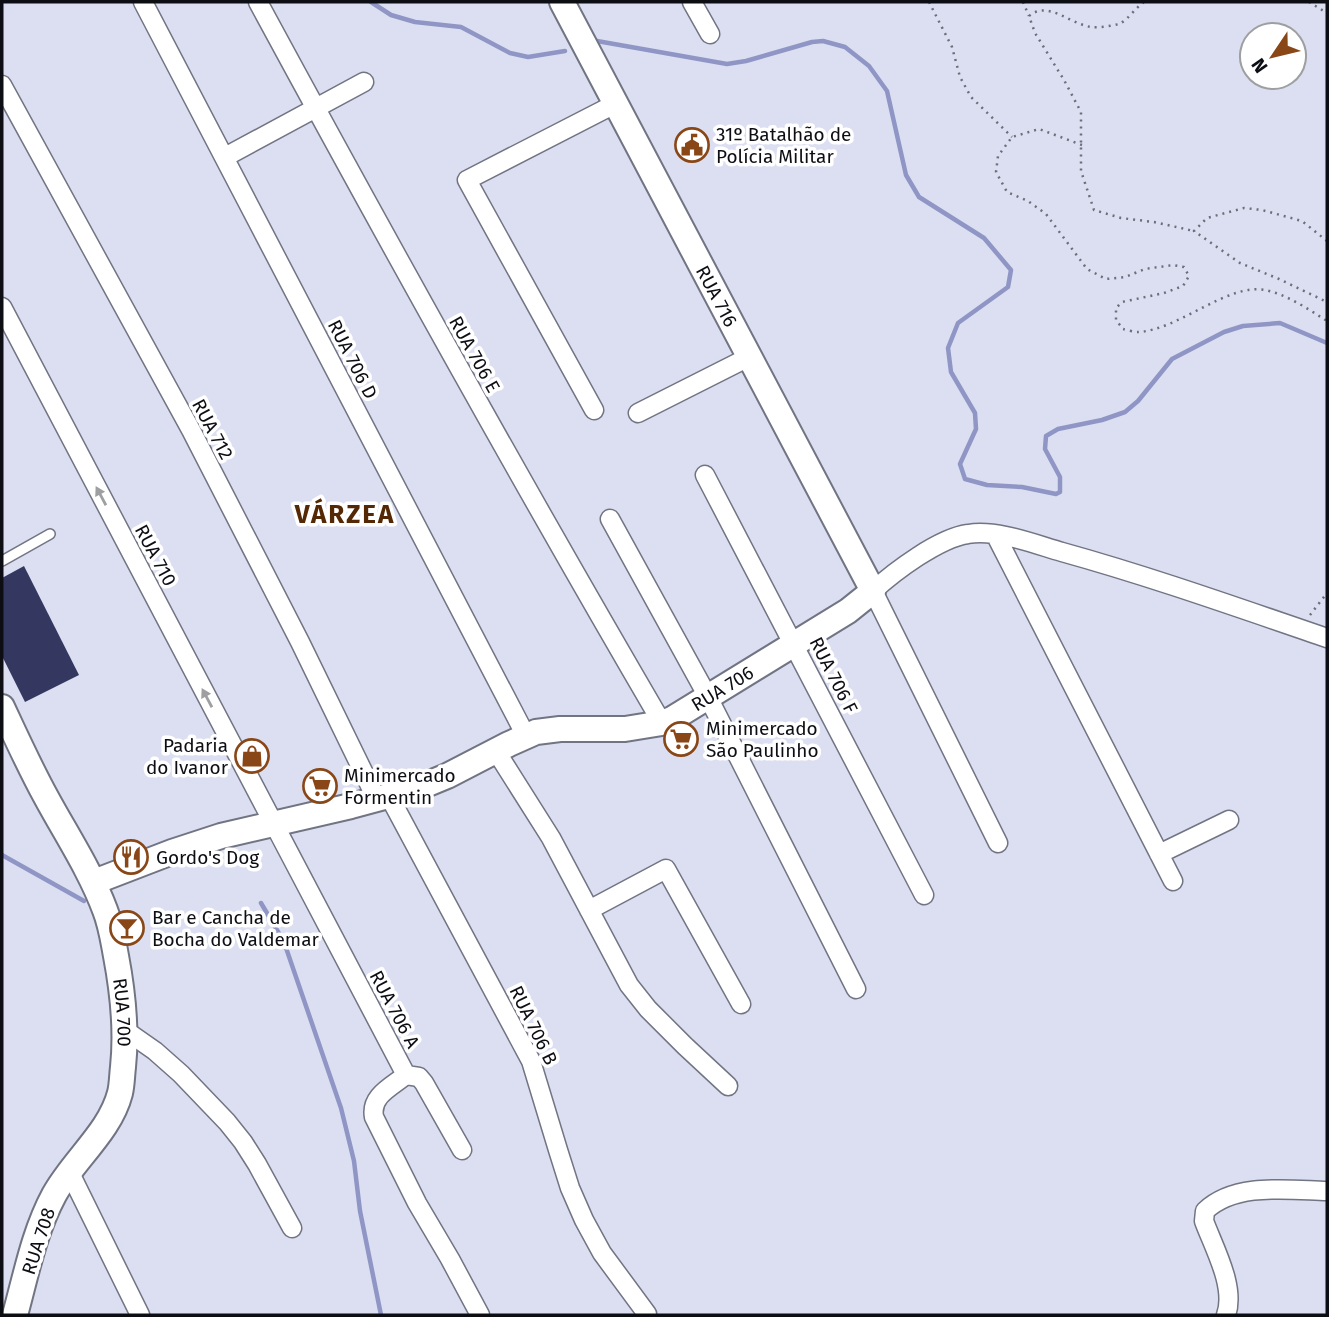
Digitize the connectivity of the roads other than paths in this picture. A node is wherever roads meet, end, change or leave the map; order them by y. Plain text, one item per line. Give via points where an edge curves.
1 (143, 2) edge
2 (258, 2) edge
3 (562, 2) edge
4 (692, 2) edge
5 (709, 34) dead end
6 (364, 82) dead end
7 (2, 85) edge
8 (615, 104) junction
9 (315, 108) junction
10 (225, 157) junction
11 (2, 307) edge
12 (749, 357) junction
13 (594, 410) dead end
14 (638, 413) dead end
15 (705, 475) dead end
16 (610, 519) dead end
17 (50, 534) dead end
18 (995, 534) junction
19 (2, 561) edge
20 (873, 591) junction
21 (1327, 638) edge
22 (794, 644) junction
23 (708, 697) junction
24 (2, 707) edge
25 (662, 723) junction
26 (526, 736) junction
27 (496, 751) junction
28 (383, 797) junction
29 (1229, 820) dead end
30 (273, 823) junction
31 (998, 843) dead end
32 (1159, 854) junction
33 (1173, 881) dead end
34 (94, 882) junction
35 (925, 895) dead end
36 (589, 910) junction
37 (856, 989) dead end
38 (741, 1004) dead end
39 (125, 1030) junction
40 (406, 1075) junction
41 (728, 1086) dead end
42 (461, 1150) dead end
43 (69, 1171) junction
44 (1327, 1191) edge
45 (292, 1228) dead end
46 (647, 1314) edge
47 (15, 1315) edge
48 (140, 1315) edge
49 (480, 1315) edge
50 (1226, 1315) edge

1 - 10 street, RUA 706 D
2 - 9 street, RUA 706 E
3 - 8 street, RUA 716
4 - 5 street
6 - 9 street
7 - 28 street, RUA 712 via 191,430
8 - 12 street, RUA 716
8 - 13 street via 467,180
9 - 10 street
9 - 25 street, RUA 706 E
10 - 26 street, RUA 706 D
30 -> 11 street, RUA 710
12 - 14 street
12 - 20 street, RUA 716
15 - 22 street, RUA 706 F
16 - 23 street
17 - 19 lane
18 - 20 street, RUA 706 via 967,534 946,541
18 - 21 street, RUA 706 via 1112,566
18 - 32 street
20 - 22 street, RUA 706
20 - 31 street
22 - 23 street, RUA 706
22 - 35 street, RUA 706 F
23 - 25 street, RUA 706
23 - 37 street
24 - 34 street, RUA 700
25 - 26 street, RUA 706 via 625,729 547,730
26 - 27 street, RUA 706
27 - 28 street, RUA 706 via 432,782
27 - 36 street via 551,838
28 - 30 street, RUA 706
28 - 46 street, RUA 706 B via 531,1061 584,1220
29 - 32 street
30 - 34 street, RUA 706 via 220,836
30 - 40 street, RUA 706 A
32 - 33 street
34 - 39 street, RUA 700 via 111,927
36 - 38 street via 666,869
36 - 41 street via 638,998
39 - 43 street, RUA 700 via 120,1093 98,1135
39 - 45 street via 181,1073 227,1122 257,1164
40 - 42 street via 424,1083
40 - 49 street, RUA 706 A via 378,1097 372,1109 374,1117
43 - 47 street, RUA 708 via 35,1238
43 - 48 street
44 - 50 street via 1254,1191 1227,1198 1205,1211 1204,1221 1229,1296

